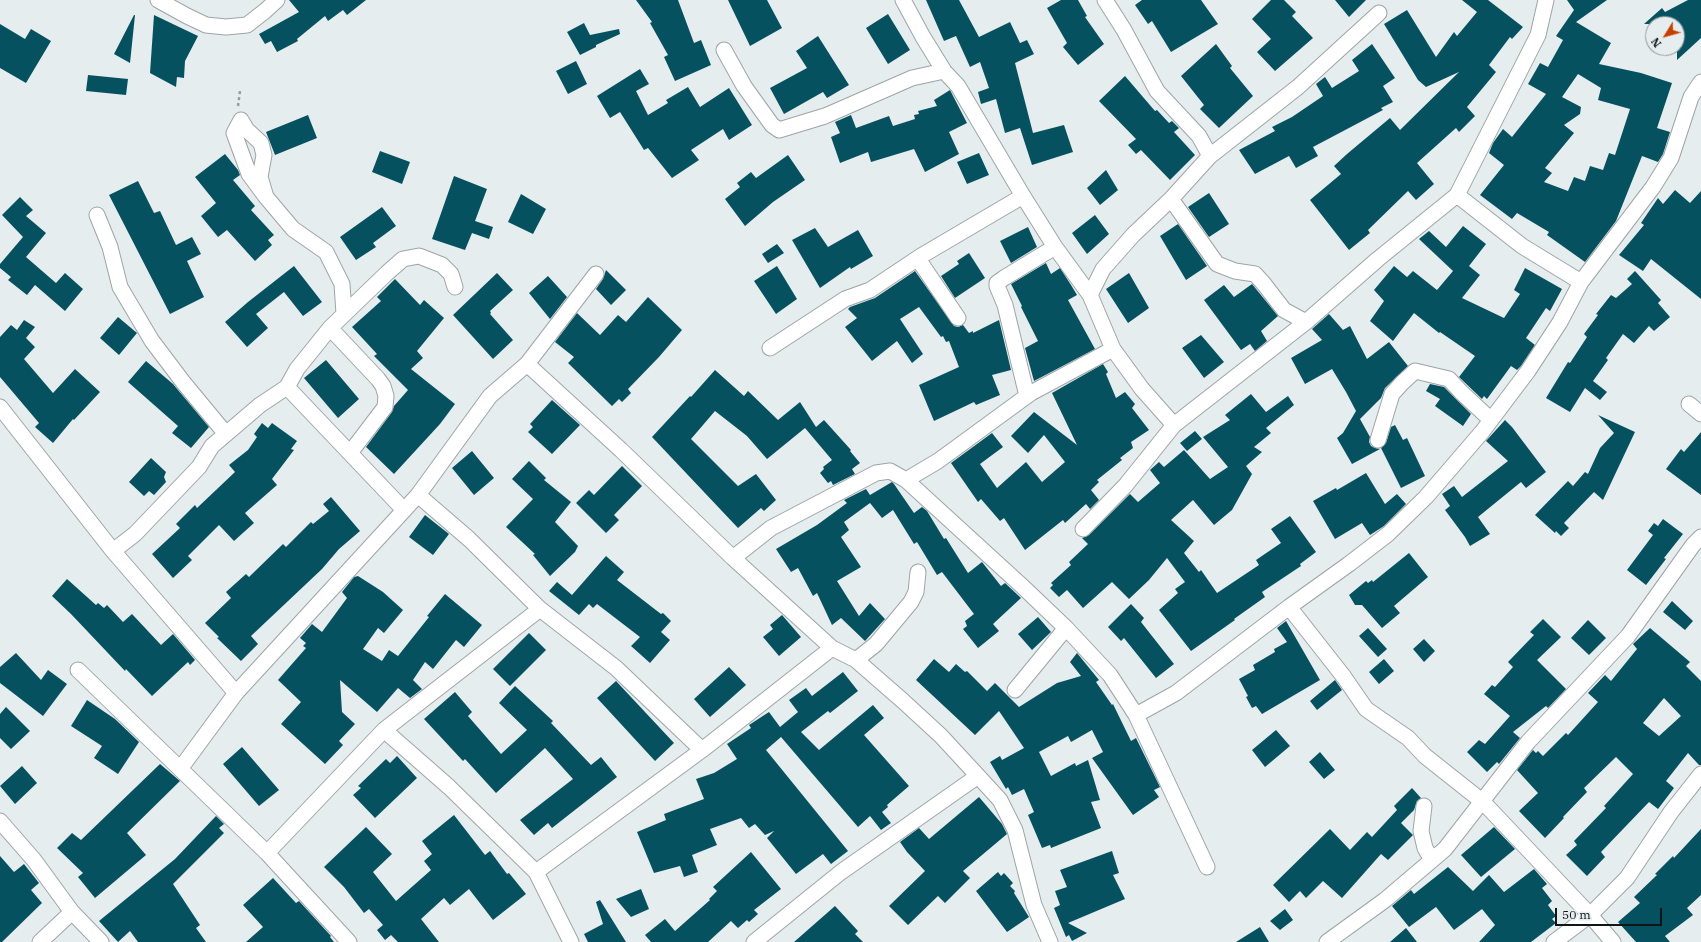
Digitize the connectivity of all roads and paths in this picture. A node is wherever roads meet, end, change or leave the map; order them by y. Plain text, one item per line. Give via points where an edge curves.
1 (158, 0) edge
2 (278, 0) edge
3 (903, 0) edge
4 (1105, 0) edge
5 (1546, 0) edge
6 (1379, 13) dead end
7 (724, 50) dead end
8 (944, 70) junction
9 (1701, 82) edge
10 (1210, 156) junction
11 (1456, 195) junction
12 (1023, 196) junction
13 (266, 197) dead end
14 (1171, 199) junction
15 (97, 215) dead end
16 (1055, 247) junction
17 (918, 259) junction
18 (596, 274) dead end
19 (1581, 282) junction
20 (455, 287) dead end
21 (1090, 295) junction
22 (344, 314) junction
23 (958, 318) dead end
24 (1306, 322) junction
25 (330, 328) junction
26 (770, 348) dead end
27 (1113, 350) junction
28 (527, 364) junction
29 (287, 387) junction
30 (1027, 396) junction
31 (1689, 404) dead end
32 (0, 407) edge
33 (1701, 414) edge
34 (1491, 420) junction
35 (1174, 425) junction
36 (226, 434) junction
37 (1378, 440) dead end
38 (350, 453) junction
39 (906, 480) junction
40 (418, 495) junction
41 (404, 510) junction
42 (1083, 529) dead end
43 (1701, 537) edge
44 (113, 552) junction
45 (733, 558) junction
46 (918, 572) dead end
47 (1289, 607) junction
48 (540, 609) junction
49 (1066, 628) junction
50 (832, 648) junction
51 (856, 660) junction
52 (78, 670) dead end
53 (1015, 690) dead end
54 (236, 693) junction
55 (1136, 715) junction
56 (384, 730) junction
57 (702, 750) junction
58 (180, 769) junction
59 (1701, 774) edge
60 (978, 776) junction
61 (1483, 802) junction
62 (1424, 806) dead end
63 (0, 821) edge
64 (267, 853) junction
65 (1432, 860) junction
66 (1207, 867) dead end
67 (536, 872) junction
68 (72, 912) junction
69 (1590, 915) junction
70 (40, 942) edge
71 (101, 942) edge
72 (349, 942) edge
73 (571, 942) edge
74 (754, 942) edge
75 (1050, 942) edge
76 (1326, 942) edge
77 (1554, 942) edge
78 (1613, 942) edge

1 - 2 street via 206,25 226,28 247,25
3 - 8 street
4 - 10 street via 1157,91 1200,136
5 - 11 street via 1538,35
6 - 10 street via 1298,87
7 - 8 street via 744,86 772,125 779,130 825,116 912,78
8 - 12 street via 958,86
9 - 19 street via 1691,97 1671,158 1653,187
10 - 14 street
11 - 19 street via 1522,246
11 - 24 street
12 - 16 street
12 - 17 street
13 - 22 street via 293,229 326,252 342,284
14 - 21 street via 1133,235 1103,270
14 - 24 street via 1217,264 1235,271 1255,274 1284,310
15 - 36 street via 110,247 120,287 152,340
16 - 21 street
16 - 30 street via 1004,278 997,286 1005,304
17 - 23 street
17 - 26 street via 870,290 845,299
18 - 28 street
19 - 34 street via 1560,322 1528,371
20 - 22 street via 451,274 442,265 419,256 404,259
21 - 27 street
22 - 25 street
24 - 35 street
25 - 29 street via 297,369
25 - 38 street via 384,386 386,396 385,407
27 - 30 street
27 - 35 street via 1142,389
28 - 40 street via 490,396
28 - 45 street
29 - 36 street via 260,405
29 - 38 street
30 - 39 street via 938,461
31 - 33 street
32 - 44 street
34 - 37 street via 1450,379 1415,371 1392,394
34 - 47 street via 1426,497 1388,534
35 - 42 street via 1125,486
36 - 44 street via 212,446 199,467 135,534
38 - 41 street
39 - 45 street via 890,471 876,473 771,528
39 - 49 street
40 - 41 street
40 - 48 street via 469,539
41 - 54 street
43 - 61 street via 1628,636 1528,742
44 - 54 street
45 - 50 street
46 - 51 street via 916,592 911,602 876,644
47 - 55 street via 1176,693
47 - 61 street via 1366,709 1408,738 1425,756
48 - 56 street
48 - 57 street via 616,668
49 - 53 street
49 - 55 street via 1110,675
50 - 51 street
50 - 57 street
51 - 60 street via 941,736
52 - 58 street
54 - 58 street
55 - 66 street
56 - 64 street
56 - 67 street via 449,787
57 - 67 street
58 - 64 street
59 - 69 street via 1671,812 1627,878
60 - 74 street via 841,872
60 - 75 street via 1000,800 1015,830 1034,905
61 - 65 street via 1445,849
61 - 69 street
62 - 65 street via 1422,831 1425,848
63 - 68 street via 34,860
64 - 72 street
65 - 76 street via 1385,900
67 - 73 street
68 - 70 street
68 - 71 street
69 - 77 street
69 - 78 street

